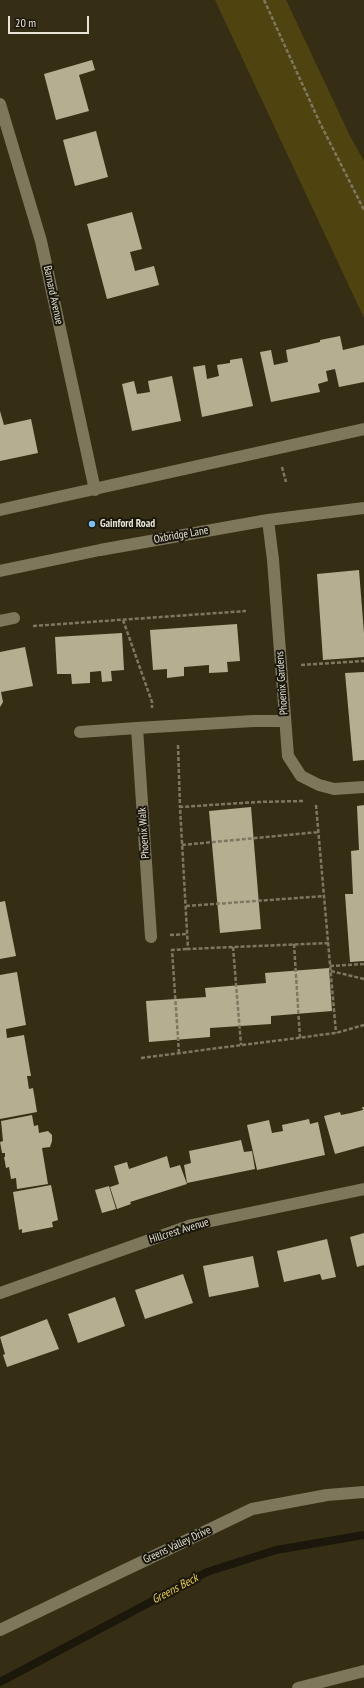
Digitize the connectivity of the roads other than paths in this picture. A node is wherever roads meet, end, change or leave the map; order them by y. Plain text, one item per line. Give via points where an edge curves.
1 (0, 104) edge
2 (364, 429) edge
3 (95, 490) junction
4 (364, 508) edge
5 (0, 510) edge
6 (268, 520) junction
7 (0, 571) edge
8 (14, 618) road end
9 (0, 621) edge
10 (284, 721) junction
11 (137, 728) junction
12 (80, 732) dead end
13 (364, 787) edge
14 (151, 937) dead end
15 (364, 1188) edge
16 (0, 1293) edge
17 (364, 1492) edge
18 (0, 1630) edge
19 (364, 1671) edge
20 (298, 1688) edge

1 - 3 street, Barnard Avenue via 42,241
2 - 3 street
3 - 5 street
4 - 6 street, Oxbridge Lane
6 - 7 street, Oxbridge Lane
6 - 10 street, Phoenix Gardens
8 - 9 street
10 - 11 street
10 - 13 street, Phoenix Gardens via 288,756 301,776 334,789
11 - 12 street
11 - 14 street, Phoenix Walk
15 - 16 street, Hillcrest Avenue via 192,1225
17 - 18 street, Greens Valley Drive via 252,1510
19 - 20 street

